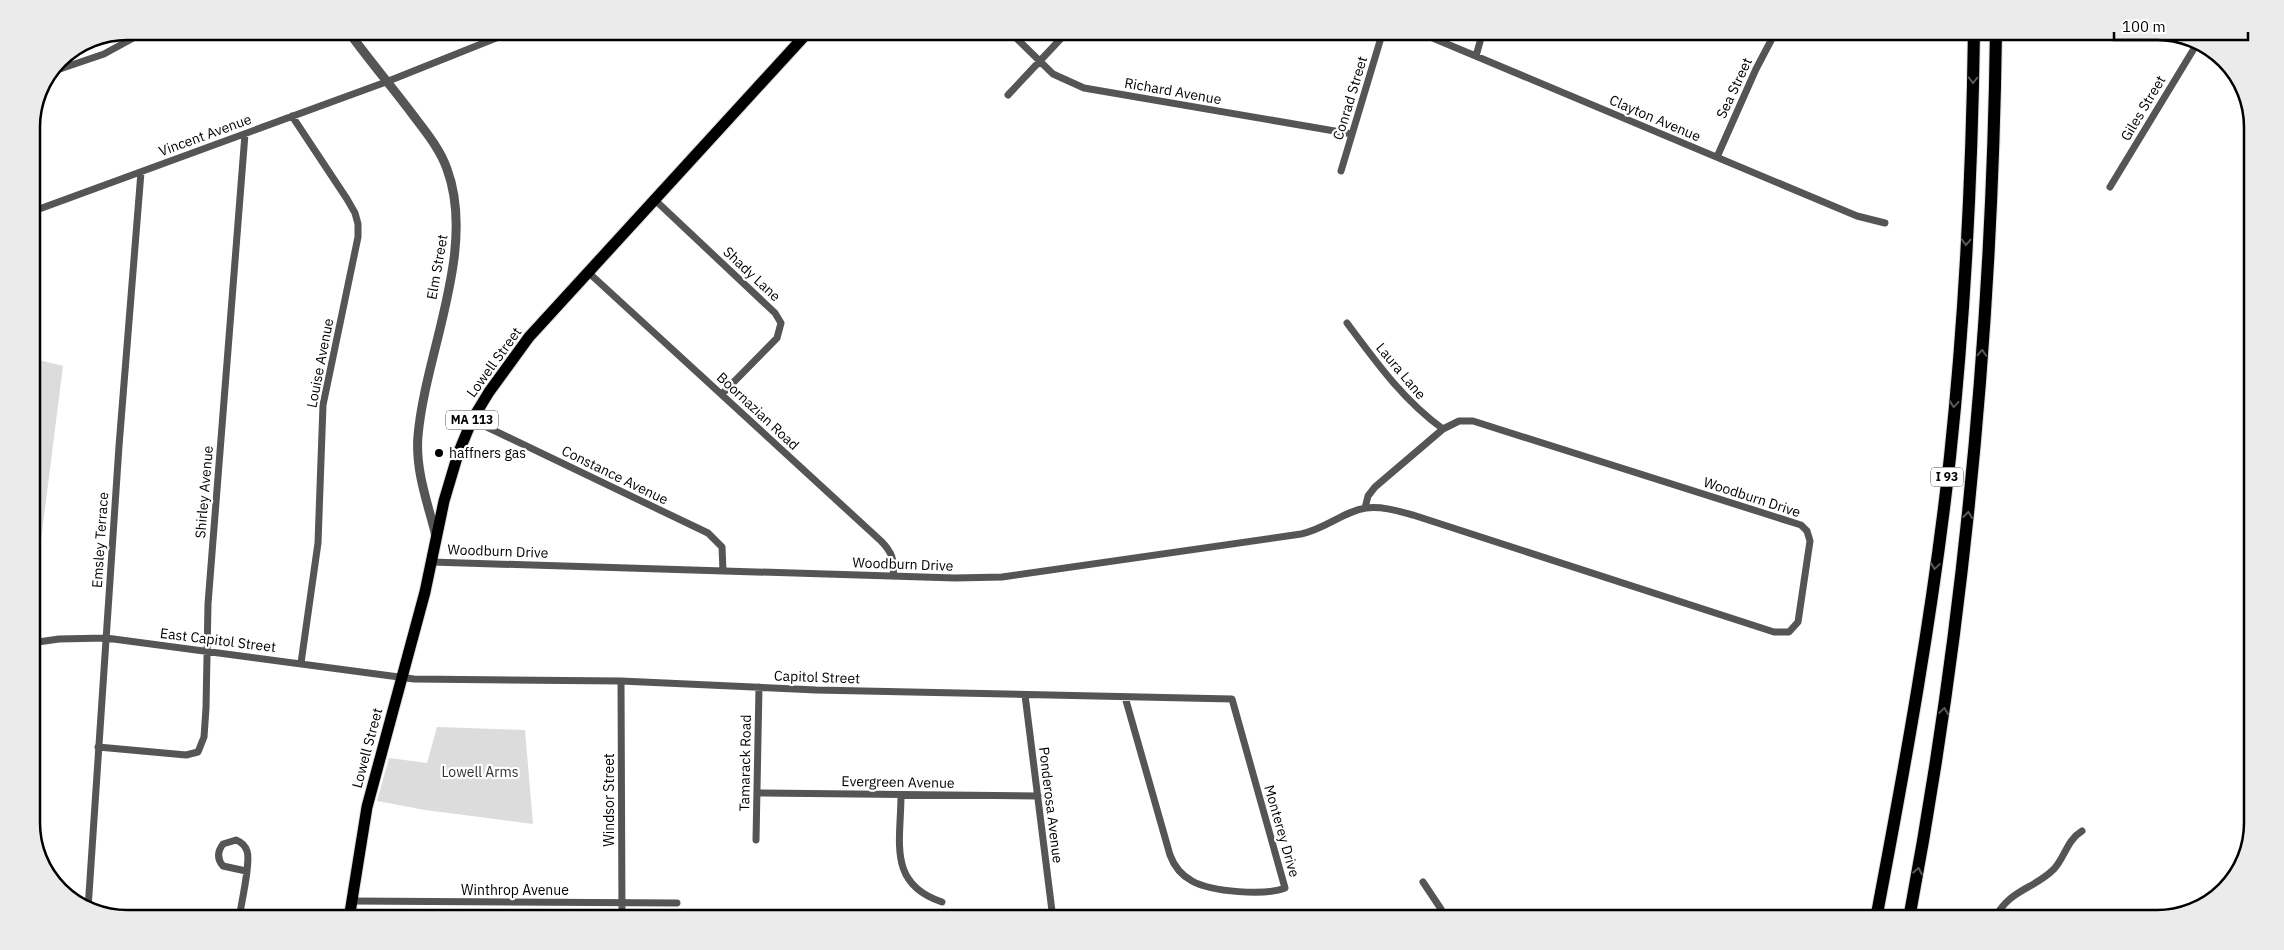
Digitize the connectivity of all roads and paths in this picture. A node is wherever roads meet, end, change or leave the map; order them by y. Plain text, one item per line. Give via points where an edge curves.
1 (130, 40) edge
2 (355, 40) edge
3 (491, 40) edge
4 (801, 40) edge
5 (1018, 40) edge
6 (1060, 40) edge
7 (1380, 40) edge
8 (1438, 40) edge
9 (1481, 40) edge
10 (1771, 40) edge
11 (1974, 40) edge
12 (1996, 40) edge
13 (2194, 49) edge
14 (1476, 56) junction
15 (1040, 61) junction
16 (63, 69) edge
17 (386, 82) junction
18 (1008, 96) dead end
19 (292, 116) junction
20 (246, 134) junction
21 (1352, 134) junction
22 (1717, 157) junction
23 (1341, 171) dead end
24 (141, 172) junction
25 (2110, 186) dead end
26 (655, 200) junction
27 (40, 209) edge
28 (1885, 223) dead end
29 (589, 272) junction
30 (1346, 323) dead end
31 (722, 394) junction
32 (472, 420) junction
33 (1443, 429) junction
34 (1365, 508) junction
35 (436, 537) junction
36 (431, 562) junction
37 (723, 571) junction
38 (893, 576) junction
39 (106, 638) junction
40 (40, 642) edge
41 (206, 650) junction
42 (301, 664) junction
43 (401, 678) junction
44 (621, 681) junction
45 (759, 687) junction
46 (1025, 695) junction
47 (1125, 697) junction
48 (1232, 699) joint
49 (98, 748) junction
50 (757, 793) junction
51 (901, 795) junction
52 (1038, 796) junction
53 (2082, 831) dead end
54 (756, 840) dead end
55 (246, 871) junction
56 (1423, 882) dead end
57 (89, 901) edge
58 (352, 901) junction
59 (622, 902) junction
60 (942, 902) dead end
61 (677, 903) dead end
62 (240, 910) edge
63 (350, 910) edge
64 (622, 910) edge
65 (1052, 910) edge
66 (1442, 910) edge
67 (1878, 910) edge
68 (1910, 910) edge
69 (1999, 910) edge

1 - 16 street via 104,54
2 - 17 street, Elm Street
3 - 17 street, Vincent Avenue
4 - 26 main road, Lowell Street / MA 113
5 - 15 street, Richard Avenue
6 - 15 street
7 - 21 street, Conrad Street
8 - 14 street, Clayton Avenue
9 - 14 street
10 - 22 street, Sea Street
11 -> 67 highway, I 93 via 1966,249 1950,457 1921,662
68 -> 12 highway, I 93 via 1938,750 1966,541 1988,248
13 - 25 street, Giles Street
14 - 22 street, Clayton Avenue
15 - 18 street
15 - 21 street, Richard Avenue via 1062,80 1084,88
17 - 19 street, Vincent Avenue
17 - 35 street, Elm Street via 432,139 447,168 458,220 454,260 423,399 418,438 423,487
19 - 20 street, Vincent Avenue
19 - 42 street, Louise Avenue via 347,199 358,224 354,260 323,405 318,543
20 - 24 street, Vincent Avenue
20 - 41 street, Shirley Avenue
21 - 23 street, Conrad Street
22 - 28 street, Clayton Avenue via 1857,216
24 - 27 street, Vincent Avenue
24 - 39 street, Emsley Terrace
26 - 29 main road, Lowell Street / MA 113
26 - 31 street, Shady Lane via 781,322 777,338
29 - 31 street, Boornazian Road
29 - 32 main road, Lowell Street / MA 113 via 500,374
30 - 33 street, Laura Lane via 1404,397
31 - 38 street, Boornazian Road via 887,547 893,560
32 - 35 main road, Lowell Street / MA 113 via 458,454
32 - 37 street, Constance Avenue via 708,533 722,547
33 - 34 street, Woodburn Drive via 1375,487
33 - 34 street, Woodburn Drive via 1459,420 1473,421 1801,525 1807,530 1810,545 1797,626 1786,633 1774,632 1412,516 1386,509
34 - 38 street, Woodburn Drive via 1313,532 1024,575 980,578
35 - 36 main road, Lowell Street / MA 113
36 - 37 street, Woodburn Drive
36 - 43 main road, Lowell Street / MA 113
37 - 38 street, Woodburn Drive
39 - 40 street, East Capitol Street
39 - 41 street, East Capitol Street
39 - 49 street, Emsley Terrace
41 - 42 street, East Capitol Street
41 - 49 street, Shirley Avenue via 204,737 198,752 186,755
42 - 43 street, East Capitol Street
43 - 44 street, Capitol Street
43 - 58 main road, Lowell Street / MA 113 via 366,807
44 - 45 street, Capitol Street
44 - 59 street, Windsor Street
45 - 46 street, Capitol Street
45 - 50 street, Tamarack Road
46 - 47 street, Capitol Street
46 - 52 street, Ponderosa Avenue
47 - 48 street, Capitol Street
47 - 48 street, Monterey Drive via 1170,854 1177,868 1191,880 1207,887 1275,892 1285,888
49 - 57 street, Emsley Terrace
50 - 51 street, Evergreen Avenue
50 - 54 street, Tamarack Road
51 - 52 street, Evergreen Avenue
51 - 60 street via 900,865 913,886
52 - 65 street, Ponderosa Avenue
53 - 69 street via 2075,835 2052,871 2010,897
55 - 55 street via 248,853 244,845 236,840 223,844 218,857 223,866
55 - 62 street
56 - 66 street
58 - 59 street, Winthrop Avenue
58 - 63 main road, Lowell Street / MA 113
59 - 61 street, Winthrop Avenue
59 - 64 street, Windsor Street

